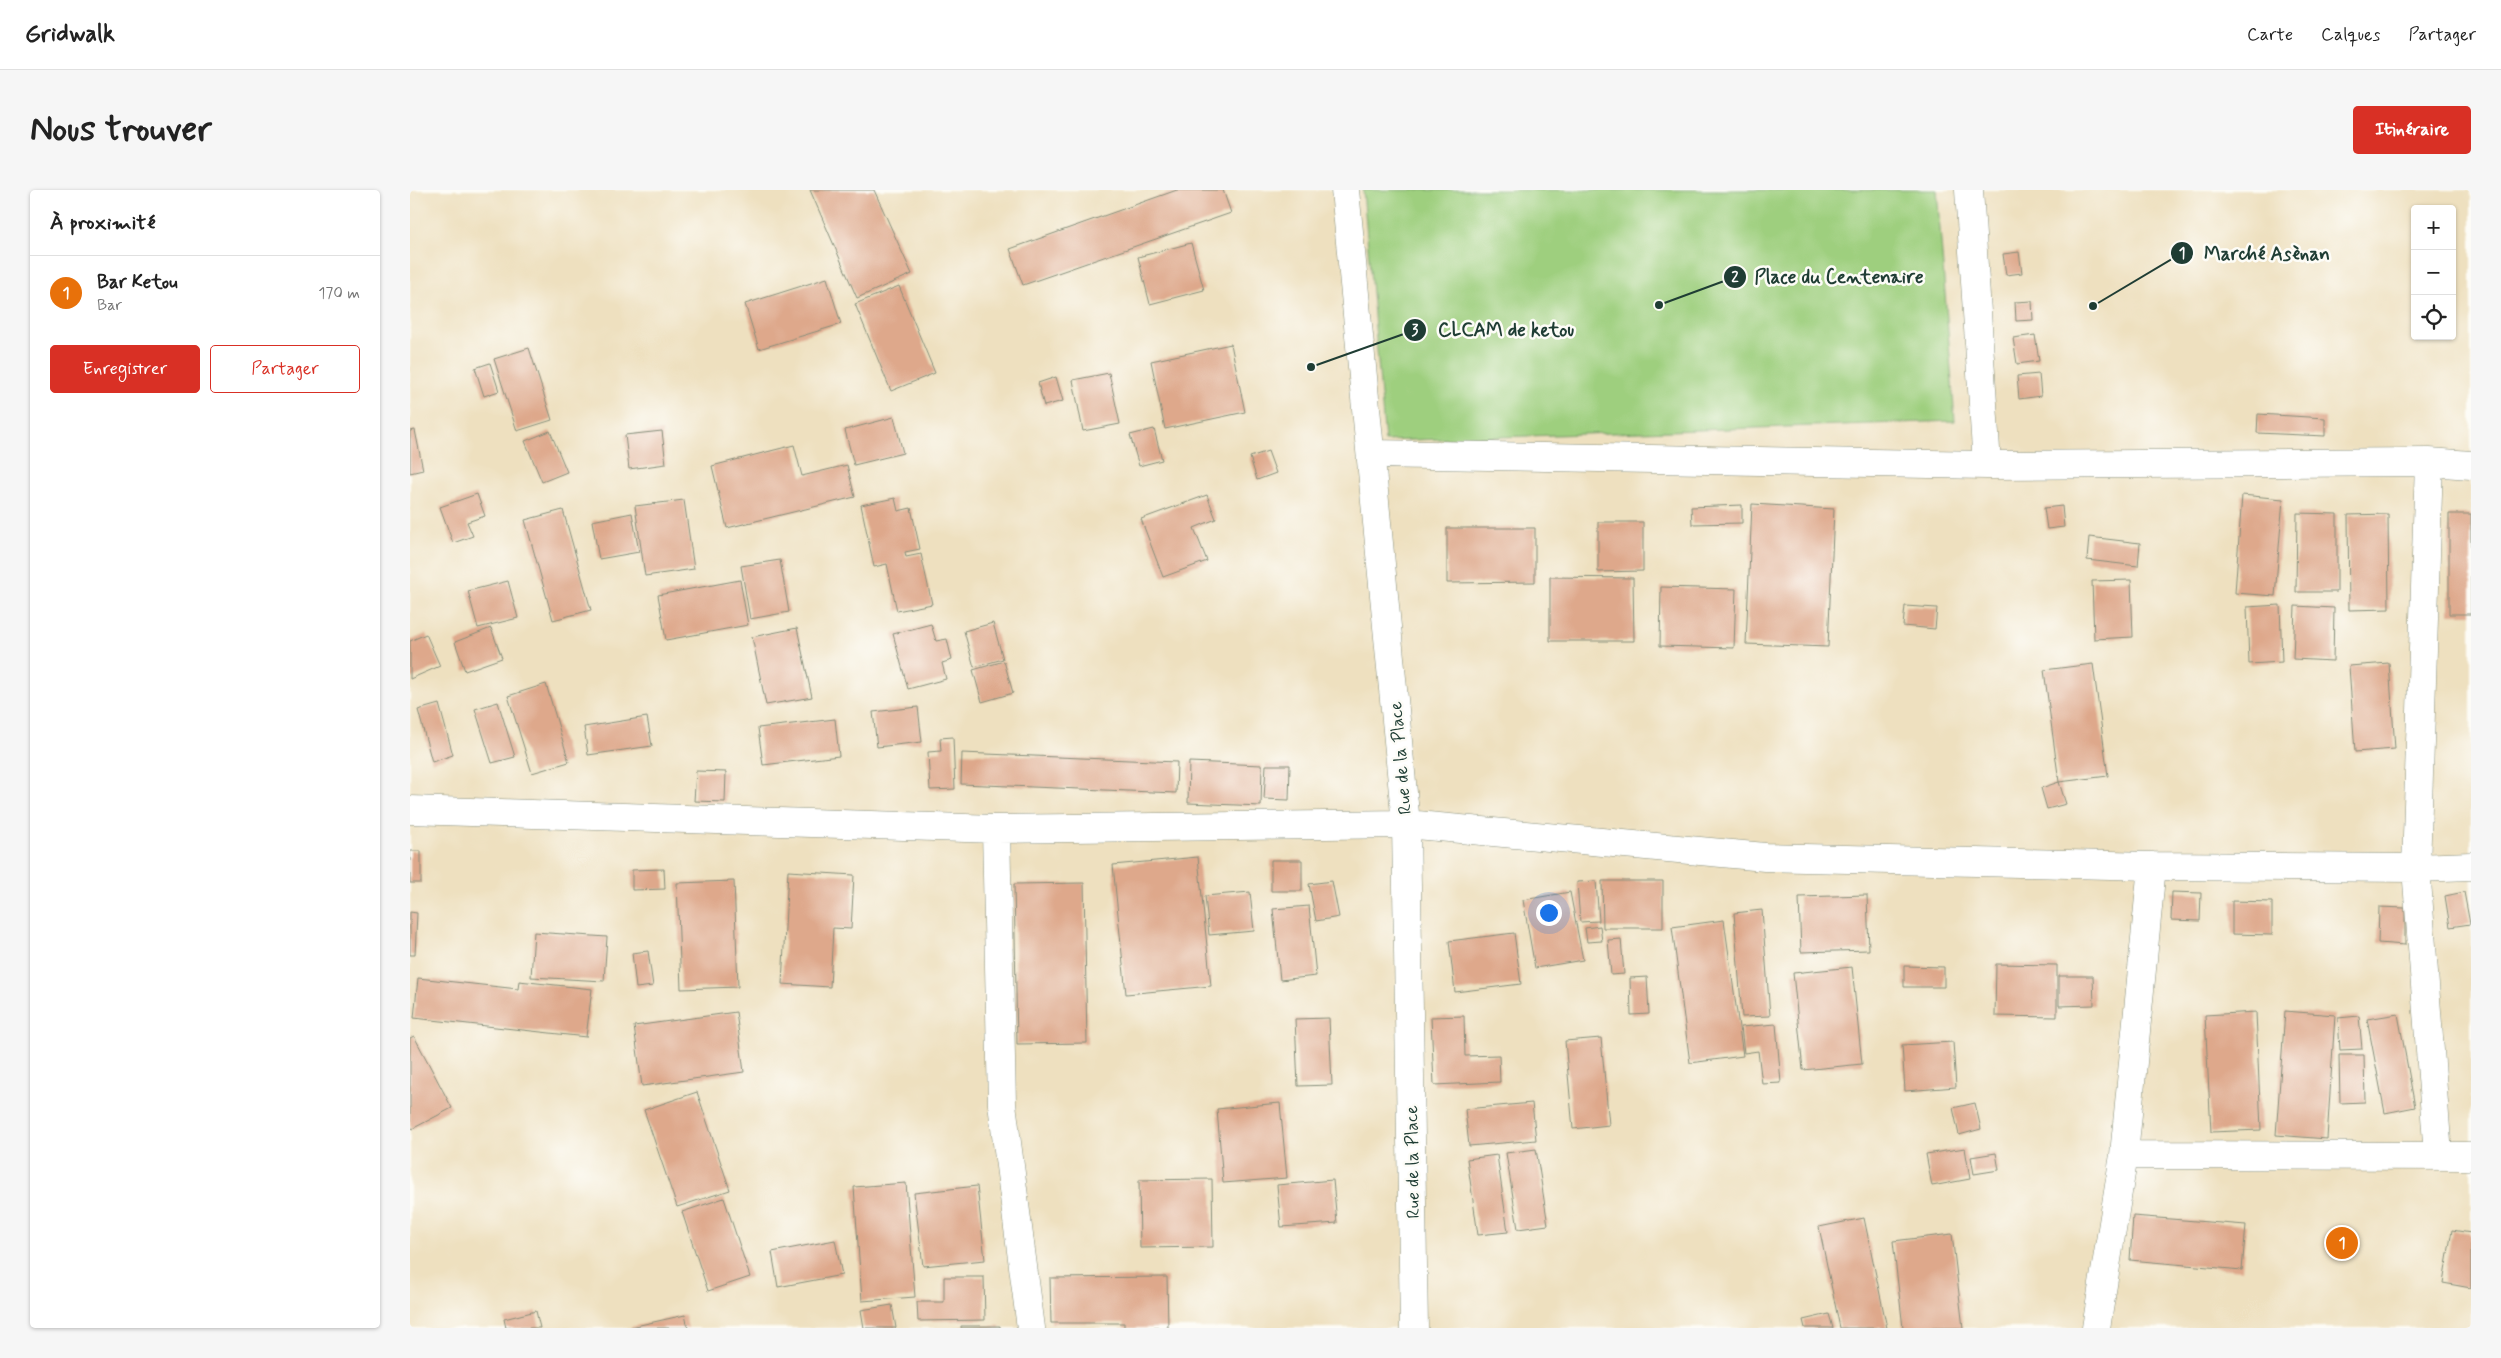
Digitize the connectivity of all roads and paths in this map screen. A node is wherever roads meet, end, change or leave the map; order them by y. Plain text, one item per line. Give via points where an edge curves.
1 (1345, 190) edge
2 (1969, 190) edge
3 (1372, 454) junction
4 (2428, 462) junction
5 (1986, 465) junction
6 (2471, 465) edge
7 (410, 810) edge
8 (1406, 824) junction
9 (996, 829) junction
10 (2152, 866) junction
11 (2471, 866) edge
12 (2416, 868) junction
13 (2124, 1155) junction
14 (2438, 1155) junction
15 (2471, 1156) edge
16 (1031, 1328) edge
17 (1414, 1328) edge
18 (2096, 1328) edge

1 - 3 street, Rue de la Place
2 - 5 street
3 - 5 street
3 - 8 street, Rue de la Place
4 - 5 street
4 - 6 street
4 - 12 street
7 - 9 street
8 - 9 street
8 - 10 street via 1764,857
8 - 17 street, Rue de la Place
9 - 16 street via 1002,1104
10 - 12 street
10 - 13 street
11 - 12 street
12 - 14 street
13 - 14 street
13 - 18 street
14 - 15 street

